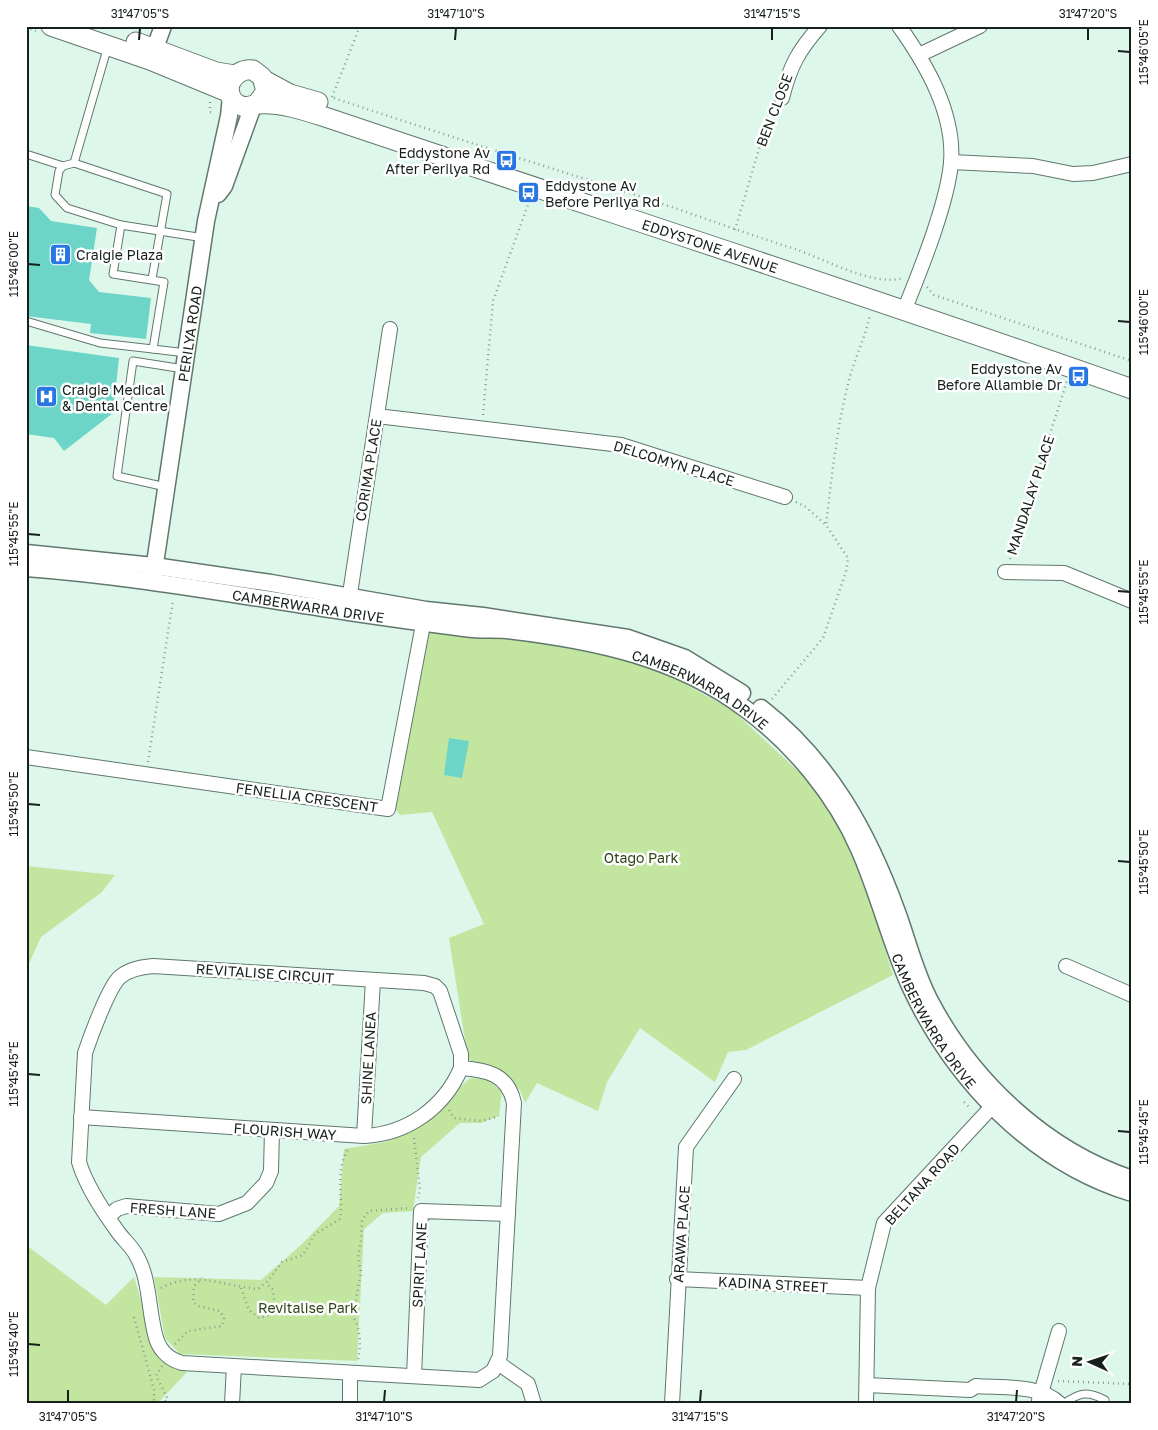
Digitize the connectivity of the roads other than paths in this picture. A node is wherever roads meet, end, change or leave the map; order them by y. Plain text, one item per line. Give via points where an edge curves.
1 (51, 26) edge
2 (90, 26) edge
3 (163, 26) edge
4 (820, 26) edge
5 (899, 26) edge
6 (980, 26) edge
7 (108, 45) junction
8 (153, 54) junction
9 (919, 55) junction
10 (235, 75) junction
11 (264, 80) junction
12 (230, 95) junction
13 (782, 98) road end
14 (255, 105) junction
15 (26, 154) edge
16 (951, 162) junction
17 (74, 164) junction
18 (1132, 164) edge
19 (62, 166) junction
20 (211, 204) junction
21 (121, 225) junction
22 (159, 231) junction
23 (204, 238) junction
24 (152, 280) junction
25 (906, 306) junction
26 (26, 322) edge
27 (390, 329) dead end
28 (153, 349) junction
29 (185, 361) junction
30 (1132, 376) edge
31 (1132, 389) edge
32 (377, 416) junction
33 (166, 487) junction
34 (785, 497) road end
35 (26, 553) edge
36 (26, 568) edge
37 (1005, 572) road end
38 (153, 574) junction
39 (1132, 601) edge
40 (348, 604) junction
41 (425, 616) junction
42 (26, 757) edge
43 (1066, 966) dead end
44 (373, 980) junction
45 (1132, 995) edge
46 (461, 1068) junction
47 (734, 1079) dead end
48 (996, 1102) junction
49 (81, 1118) junction
50 (272, 1130) junction
51 (364, 1136) junction
52 (1132, 1179) edge
53 (1132, 1193) edge
54 (508, 1214) junction
55 (108, 1217) junction
56 (678, 1279) junction
57 (868, 1288) junction
58 (1059, 1331) dead end
59 (498, 1363) junction
60 (234, 1366) junction
61 (350, 1373) junction
62 (414, 1376) junction
63 (867, 1385) junction
64 (1042, 1394) edge
65 (1106, 1400) dead end
66 (232, 1404) edge
67 (350, 1404) edge
68 (534, 1404) edge
69 (672, 1404) edge
70 (866, 1404) edge
71 (1061, 1404) edge

1 - 7 main road
2 - 8 main road
3 - 8 street
4 - 13 street, BEN CLOSE via 789,70
5 - 9 street
6 - 9 street
7 - 8 main road
7 - 17 lane
8 - 10 main road
8 - 12 main road
9 - 16 street via 936,89 948,127
10 - 11 main road via 252,70
10 - 12 main road via 230,83
11 - 14 main road via 266,91
11 - 25 main road, EDDYSTONE AVENUE via 290,94
12 - 14 main road via 240,106
12 - 20 street, PERILYA ROAD via 229,116
14 - 20 street, PERILYA ROAD via 224,186
14 - 25 main road, EDDYSTONE AVENUE via 292,108 331,119 716,249
15 - 19 lane
16 - 18 street via 1033,166 1073,174
16 - 25 street via 939,214
17 - 19 lane
17 - 22 lane via 167,194
19 - 21 lane via 54,196 67,208
20 - 23 street, PERILYA ROAD
21 - 22 lane
21 - 24 lane via 113,274
22 - 23 lane
22 - 24 lane
23 - 29 street, PERILYA ROAD
24 - 28 lane via 164,282
25 - 30 main road, EDDYSTONE AVENUE
25 - 31 main road, EDDYSTONE AVENUE
26 - 28 lane via 100,344
27 - 32 street, CORIMA PLACE
28 - 29 lane
29 - 33 street, PERILYA ROAD
29 - 33 lane via 133,361 118,476
32 - 34 street, DELCOMYN PLACE via 621,445
32 - 40 street, CORIMA PLACE
33 - 38 street, PERILYA ROAD
35 - 38 street, CAMBERWARRA DRIVE
36 - 38 street, CAMBERWARRA DRIVE
37 - 39 street, MANDALAY PLACE via 1064,573
38 - 40 street, CAMBERWARRA DRIVE via 258,596
40 - 41 street, CAMBERWARRA DRIVE
41 - 42 street, FENELLIA CRESCENT via 388,809
41 - 48 street, CAMBERWARRA DRIVE via 630,652 699,679 767,726 821,784 841,814 858,847 910,984 924,1012 954,1062
41 - 48 street, CAMBERWARRA DRIVE via 483,616 628,638 685,658 715,674 783,725 827,773 858,822 885,880 930,1000
43 - 45 street
44 - 46 street, REVITALISE CIRCUIT via 435,986 440,992 461,1054
44 - 49 street, REVITALISE CIRCUIT via 153,966 128,971 118,979 85,1053
44 - 51 street, SHINE LANEA
46 - 51 street, FLOURISH WAY via 448,1091 425,1115 399,1130 381,1136
46 - 54 street via 489,1072 511,1090 514,1117
47 - 56 street, ARAWA PLACE via 686,1147
48 - 52 street, CAMBERWARRA DRIVE via 1096,1165
48 - 53 street, CAMBERWARRA DRIVE via 1046,1150 1077,1169
48 - 57 street, BELTANA ROAD via 884,1223
49 - 50 street, FLOURISH WAY
49 - 55 street, REVITALISE CIRCUIT via 79,1162 82,1173
50 - 51 street, FLOURISH WAY
50 - 55 street, FRESH LANE via 271,1171 266,1183 247,1203 220,1214 126,1206
54 - 59 street
54 - 62 street, SPIRIT LANE via 421,1210
55 - 60 street, REVITALISE CIRCUIT via 135,1253 145,1276 153,1325 161,1349 173,1361
56 - 57 street, KADINA STREET
56 - 69 street, ARAWA PLACE
57 - 63 street, BELTANA ROAD
58 - 64 street
59 - 62 street, REVITALISE CIRCUIT via 493,1371 479,1380
59 - 68 street via 528,1384
60 - 61 street, REVITALISE CIRCUIT
60 - 66 street
61 - 62 street, REVITALISE CIRCUIT
61 - 67 street
63 - 64 street via 970,1390 976,1386
63 - 70 street, BELTANA ROAD
64 - 71 street
65 - 71 lane via 1093,1393 1079,1393

